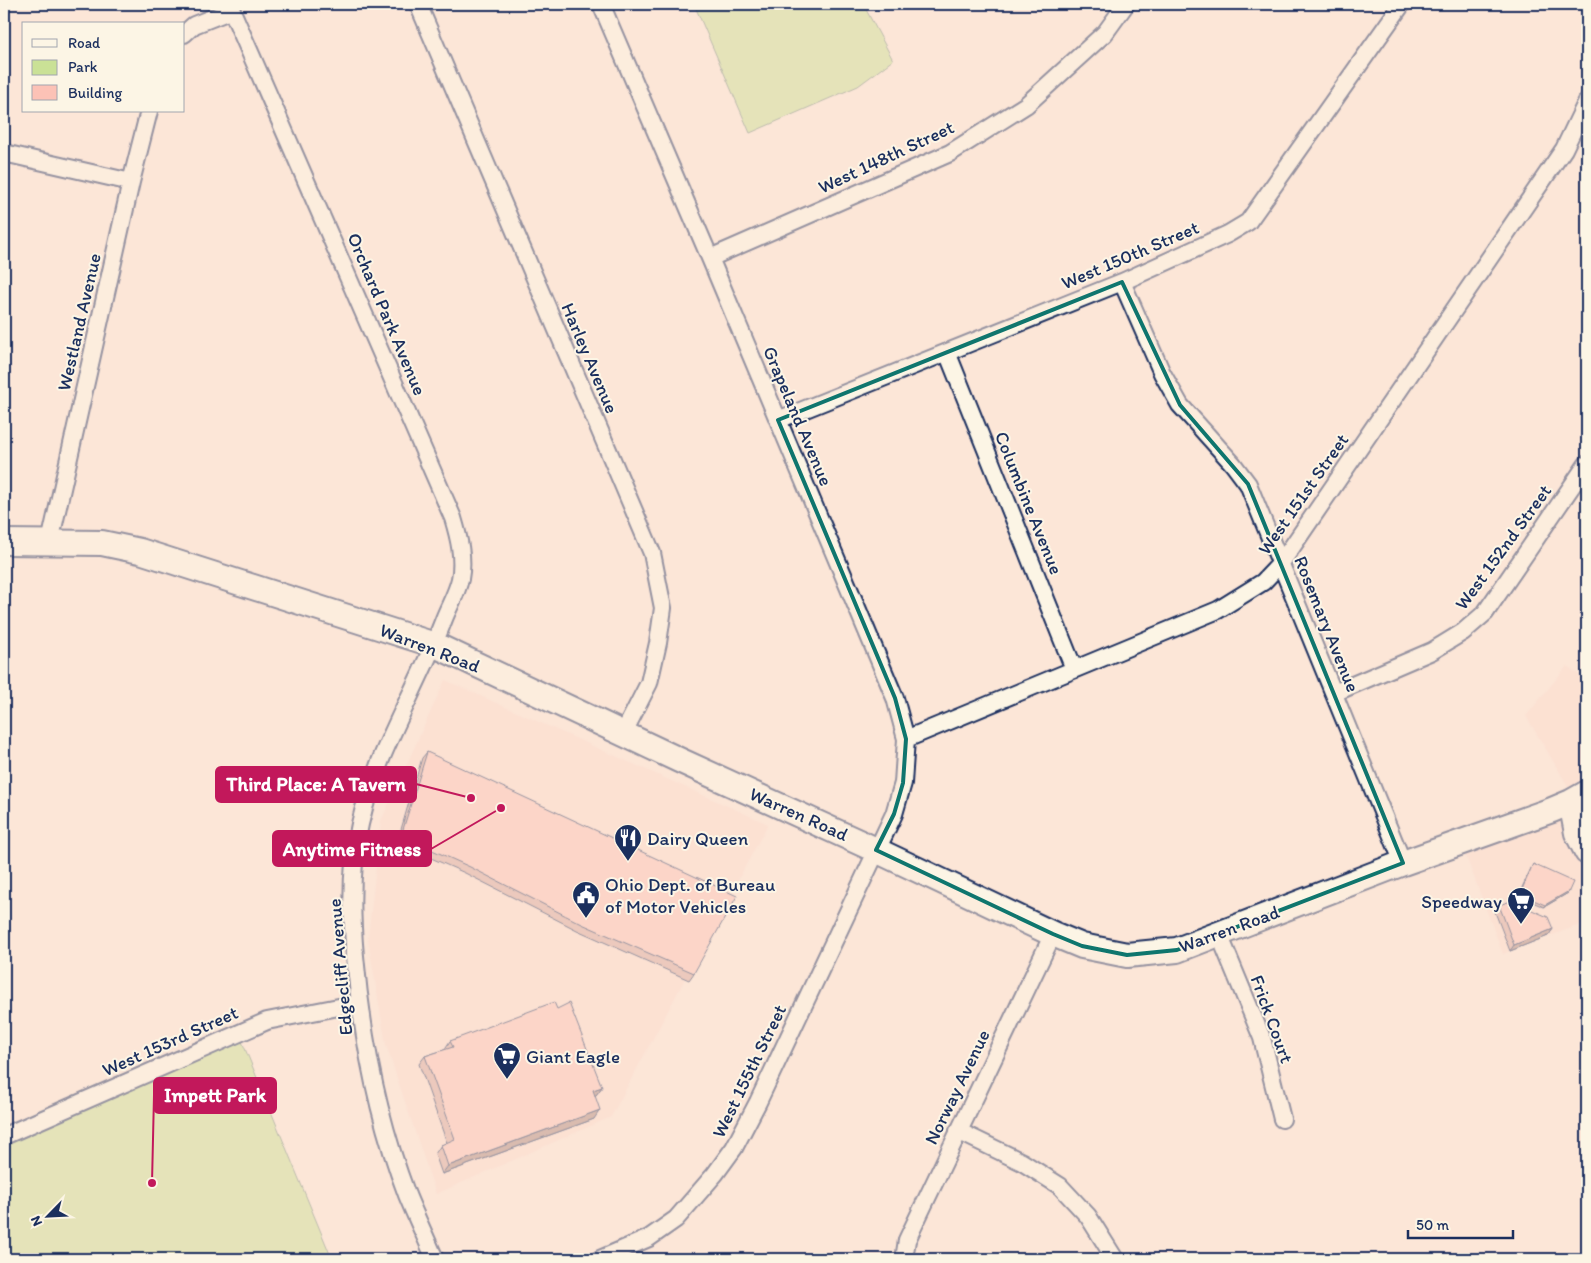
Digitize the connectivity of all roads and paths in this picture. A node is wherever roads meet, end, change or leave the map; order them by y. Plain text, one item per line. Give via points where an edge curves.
1 (418, 4) edge
2 (601, 4) edge
3 (1126, 4) edge
4 (1402, 4) edge
5 (230, 7) edge
6 (185, 33) edge
7 (1587, 101) edge
8 (149, 112) edge
9 (4, 153) edge
10 (131, 182) junction
11 (710, 258) junction
12 (1122, 282) junction
13 (946, 352) junction
14 (778, 420) junction
15 (1587, 464) edge
16 (4, 542) edge
17 (50, 542) junction
18 (1281, 563) junction
19 (434, 645) junction
20 (1074, 669) junction
21 (1334, 692) junction
22 (622, 734) junction
23 (906, 739) junction
24 (1582, 805) edge
25 (876, 850) junction
26 (1587, 852) edge
27 (1403, 863) junction
28 (1053, 934) junction
29 (1219, 934) junction
30 (359, 1002) junction
31 (1282, 1119) dead end
32 (958, 1131) junction
33 (4, 1136) edge
34 (435, 1259) edge
35 (600, 1259) edge
36 (904, 1259) edge
37 (1115, 1259) edge

1 - 22 street, Harley Avenue via 652,553 663,608 658,643 649,683
2 - 11 street, Grapeland Avenue
3 - 11 street, West 148th Street via 1105,33 1026,105 950,153
4 - 12 street, West 150th Street via 1248,222
5 - 6 street
5 - 19 street, Orchard Park Avenue via 453,518 461,545 460,579
7 - 18 street, West 151st Street via 1564,149
8 - 10 street, Westland Avenue
9 - 10 street
10 - 17 street, Westland Avenue
11 - 14 street, Grapeland Avenue
12 - 13 street, West 150th Street
12 - 18 street, Rosemary Avenue via 1162,374 1180,405 1248,484
13 - 14 street, West 150th Street
13 - 20 street, Columbine Avenue
14 - 23 street, Grapeland Avenue via 895,698
15 - 21 street, West 152nd Street via 1484,613 1432,651
16 - 17 main road, Warren Road
17 - 19 main road, Warren Road via 102,543 140,550
18 - 20 street, West 151st Street via 1263,582 1218,610
18 - 21 street, Rosemary Avenue
19 - 22 main road, Warren Road
19 - 30 street, Edgecliff Avenue via 381,760 360,824 353,872 352,919
20 - 23 street, West 151st Street
21 - 27 street, Rosemary Avenue
22 - 25 main road, Warren Road
23 - 25 street, Grapeland Avenue via 903,783 894,814
24 - 26 main road via 1577,833
24 - 27 main road, Warren Road
25 - 28 main road, Warren Road
25 - 35 street, West 155th Street via 734,1148 676,1219 649,1238
27 - 29 main road, Warren Road
28 - 29 main road, Warren Road via 1082,946 1127,955 1177,950
28 - 32 street, Norway Avenue
29 - 31 street, Frick Court via 1262,1038
30 - 33 street, West 153rd Street via 267,1021
30 - 34 street, Edgecliff Avenue via 387,1134 407,1194
32 - 36 street, Norway Avenue via 907,1240
32 - 37 street via 1022,1162 1060,1186 1088,1216

